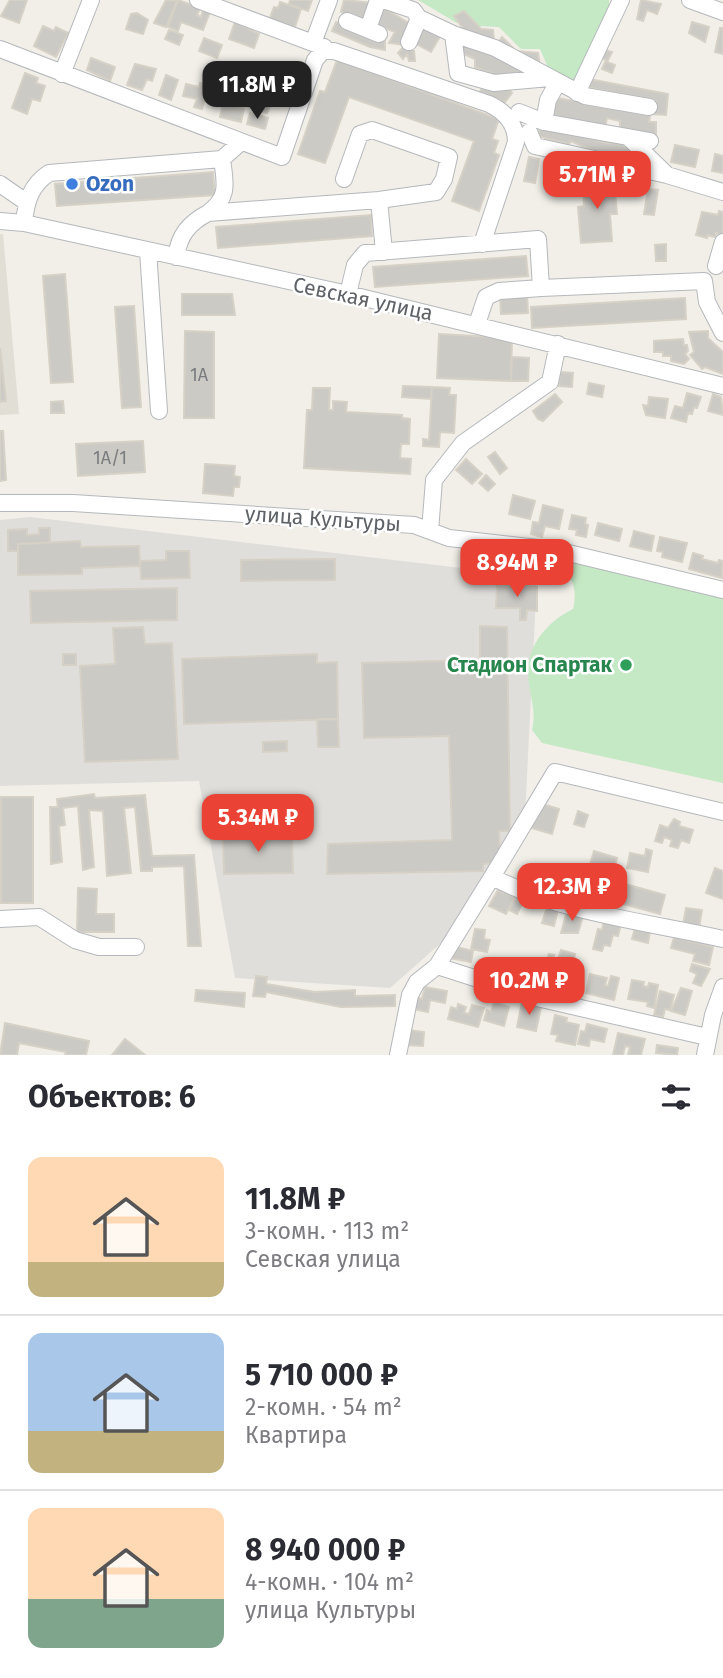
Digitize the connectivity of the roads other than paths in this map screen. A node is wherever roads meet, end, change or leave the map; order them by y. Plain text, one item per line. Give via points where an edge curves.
1 (91, 0) edge
2 (198, 0) edge
3 (329, 0) edge
4 (381, 0) edge
5 (621, 0) edge
6 (690, 0) edge
7 (723, 12) edge
8 (419, 18) junction
9 (346, 20) dead end
10 (453, 34) junction
11 (409, 42) dead end
12 (313, 43) junction
13 (0, 49) edge
14 (334, 51) junction
15 (62, 74) junction
16 (554, 80) junction
17 (577, 93) junction
18 (649, 107) dead end
19 (519, 112) dead end
20 (544, 122) junction
21 (529, 132) dead end
22 (629, 138) junction
23 (650, 141) dead end
24 (241, 142) junction
25 (222, 159) junction
26 (667, 175) junction
27 (344, 179) dead end
28 (0, 184) edge
29 (723, 192) edge
30 (379, 200) junction
31 (26, 202) junction
32 (208, 213) junction
33 (0, 221) edge
34 (24, 223) junction
35 (723, 242) edge
36 (482, 243) junction
37 (148, 251) junction
38 (383, 252) junction
39 (176, 257) junction
40 (719, 266) edge
41 (704, 281) junction
42 (541, 288) junction
43 (348, 293) junction
44 (477, 324) junction
45 (723, 333) edge
46 (558, 344) junction
47 (723, 386) edge
48 (159, 411) dead end
49 (0, 503) edge
50 (430, 531) junction
51 (723, 590) edge
52 (723, 811) edge
53 (492, 877) junction
54 (0, 919) edge
55 (723, 939) edge
56 (136, 947) dead end
57 (437, 967) junction
58 (723, 987) edge
59 (718, 1017) edge
60 (707, 1037) junction
61 (398, 1055) edge
62 (705, 1055) edge

1 - 15 street
2 - 12 street
3 - 12 street
4 - 8 street via 413,10
4 - 9 street via 373,31
5 - 17 street
6 - 7 street
8 - 10 street
8 - 11 street
10 - 16 street via 495,48
10 - 16 street via 458,74 495,83
12 - 14 street
13 - 15 street
14 - 24 street via 323,51 315,60 282,157
14 - 36 street via 489,104 510,120 516,134 514,150
15 - 24 street
16 - 17 street
16 - 20 street
17 - 18 street
19 - 20 street
20 - 22 street
21 - 26 street via 534,146
22 - 23 street
22 - 26 street
24 - 25 street
25 - 31 street via 49,173 37,181
25 - 32 street via 226,193
26 - 29 street
27 - 30 street via 365,131 449,157 436,192
28 - 31 street
30 - 32 street
30 - 38 street
31 - 34 street
32 - 39 street via 186,229
33 - 34 street, Севская улица
34 - 37 street, Севская улица
35 - 40 street
36 - 38 street
36 - 42 street via 538,239
37 - 39 street, Севская улица
37 - 48 street
38 - 43 street via 365,253 359,259
39 - 43 street, Севская улица
40 - 41 street
41 - 42 street
41 - 45 street via 707,302
42 - 44 street via 492,293 482,303
43 - 44 street, Севская улица
44 - 46 street, Севская улица
46 - 47 street, Севская улица
46 - 50 street via 550,382 473,434 434,480
49 - 50 street, улица Культуры via 73,503 361,521 415,525
50 - 51 street, улица Культуры via 449,538 556,550
52 - 53 street via 555,772
53 - 55 street via 576,906
53 - 57 street
54 - 56 street via 39,917 75,940 99,947
57 - 60 street via 537,998
57 - 61 street via 417,982 410,995
58 - 59 street
59 - 60 street
60 - 62 street

